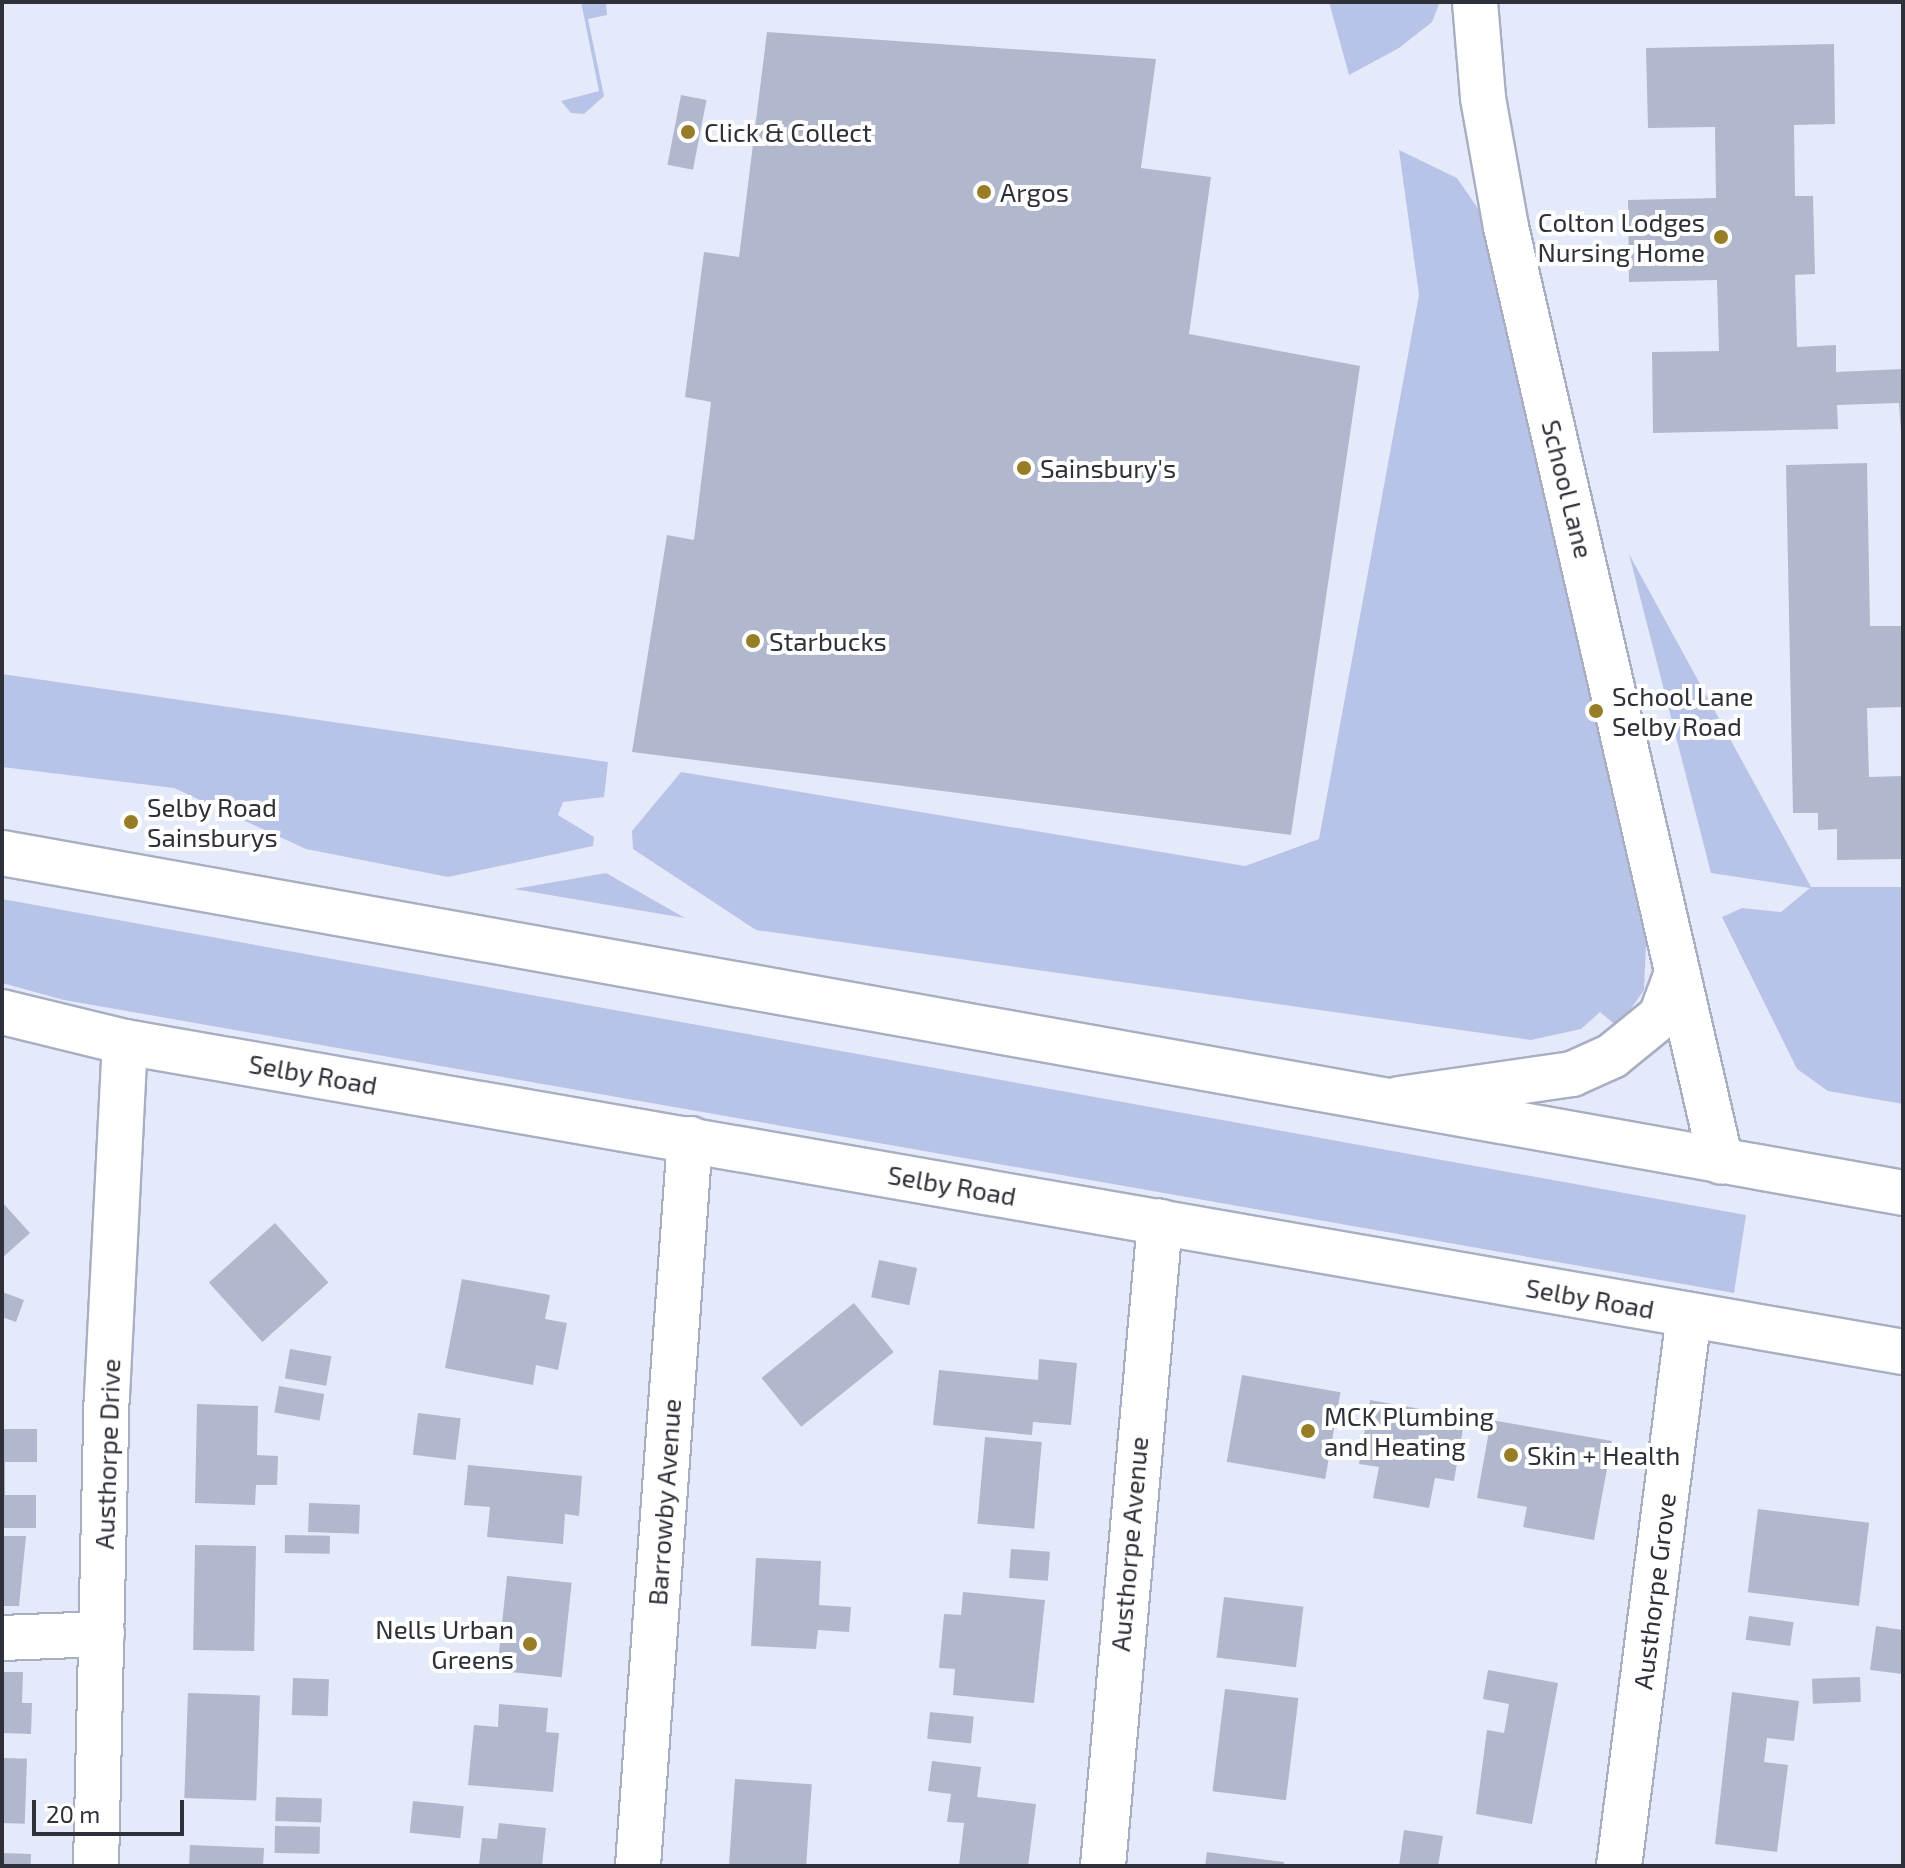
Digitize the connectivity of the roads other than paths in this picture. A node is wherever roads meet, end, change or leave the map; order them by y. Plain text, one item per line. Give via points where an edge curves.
1 (1475, 2) edge
2 (2, 853) edge
3 (1677, 973) junction
4 (2, 1012) edge
5 (125, 1042) junction
6 (1399, 1099) junction
7 (690, 1139) junction
8 (1721, 1162) junction
9 (1903, 1193) edge
10 (1160, 1222) junction
11 (1689, 1315) junction
12 (1903, 1352) edge
13 (102, 1634) junction
14 (2, 1638) edge
15 (96, 1866) edge
16 (638, 1866) edge
17 (1103, 1866) edge
18 (1619, 1866) edge

1 - 3 street, School Lane via 1483,98 1506,227
2 - 6 street
3 - 6 street via 1661,1016 1612,1056 1572,1074
3 - 8 street, School Lane
4 - 5 street, Selby Road
5 - 7 street, Selby Road
5 - 13 street, Austhorpe Drive
6 - 8 street
7 - 10 street, Selby Road
7 - 16 street, Barrowby Avenue
8 - 9 street
10 - 11 street, Selby Road
10 - 17 street, Austhorpe Avenue
11 - 12 street, Selby Road
11 - 18 street, Austhorpe Grove
13 - 14 street
13 - 15 street, Austhorpe Drive

